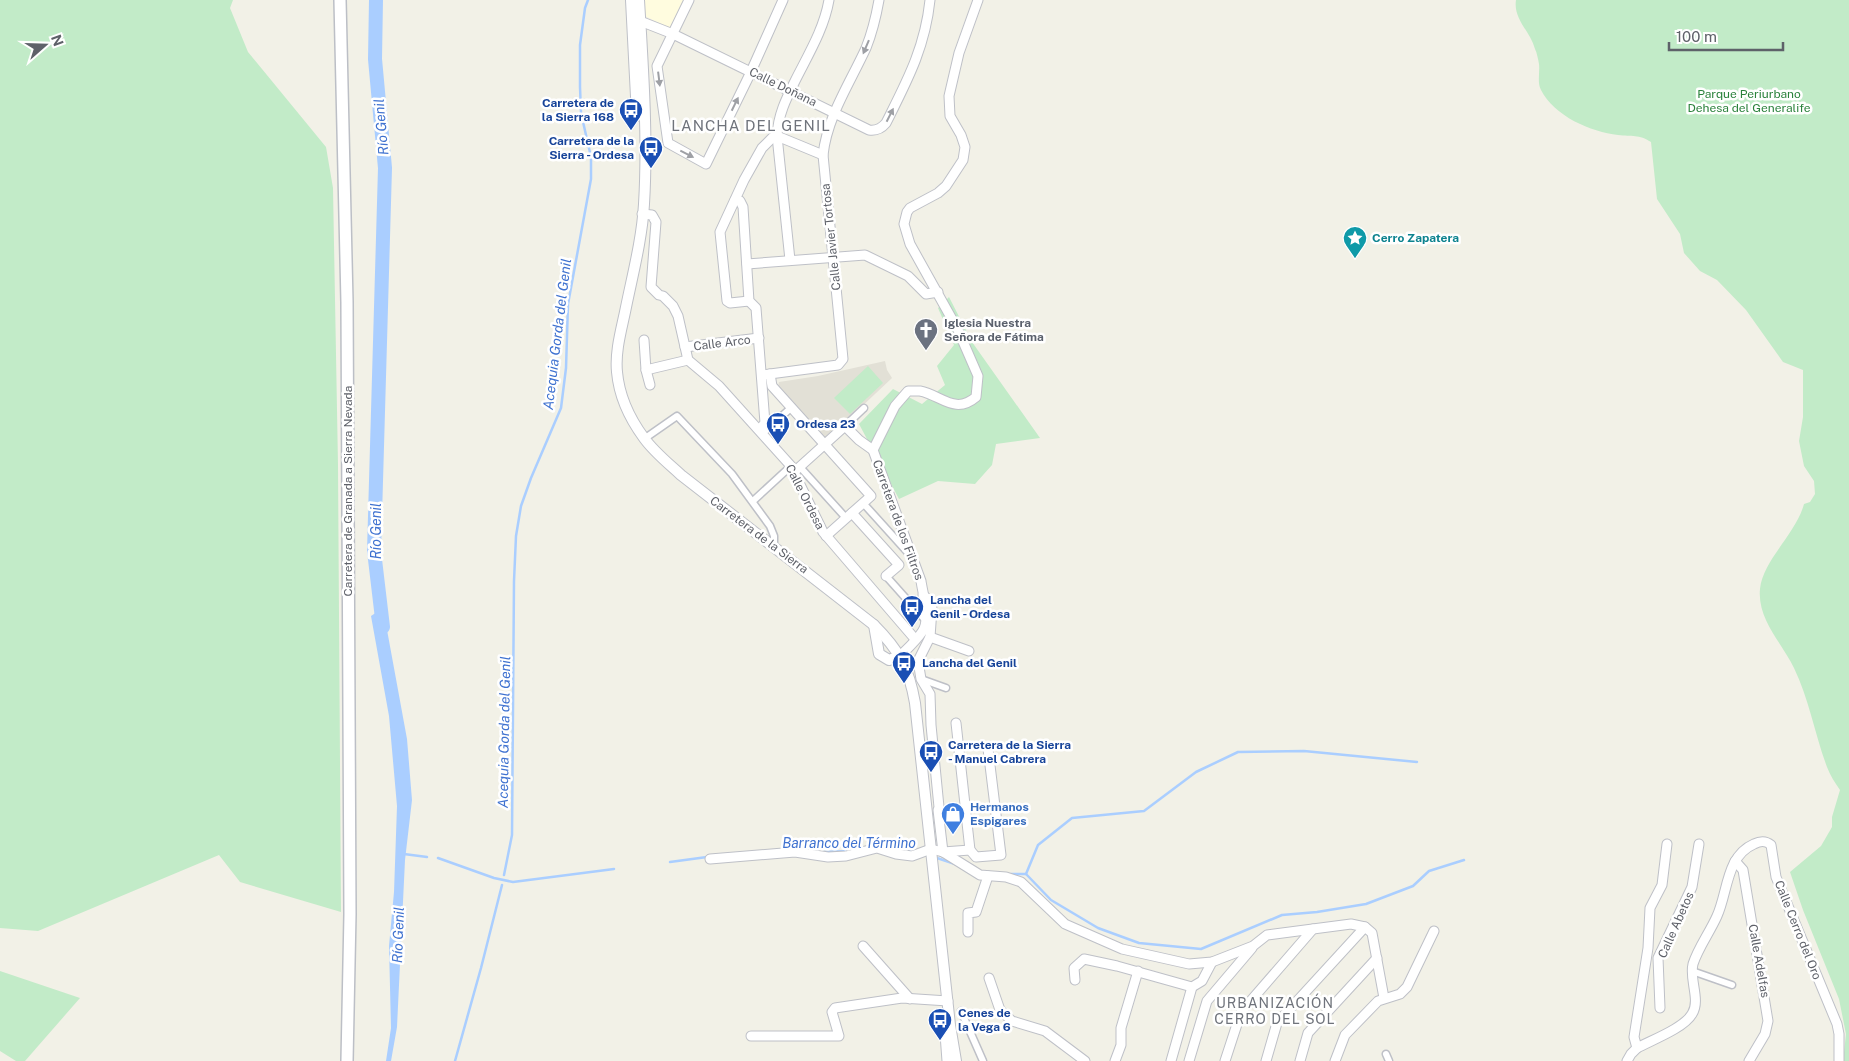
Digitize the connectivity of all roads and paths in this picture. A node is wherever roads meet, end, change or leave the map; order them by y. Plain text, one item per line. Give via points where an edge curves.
1 (340, 0) edge
2 (635, 0) edge
3 (689, 0) edge
4 (783, 0) edge
5 (829, 0) edge
6 (879, 0) edge
7 (930, 0) edge
8 (978, 0) edge
9 (640, 21) junction
10 (673, 34) junction
11 (634, 62) junction
12 (750, 71) junction
13 (789, 91) junction
14 (836, 113) junction
15 (777, 136) junction
16 (823, 155) junction
17 (735, 200) junction
18 (642, 214) junction
19 (833, 257) junction
20 (790, 260) junction
21 (747, 264) junction
22 (938, 292) junction
23 (749, 301) junction
24 (759, 338) junction
25 (644, 340) dead end
26 (685, 347) junction
27 (688, 360) junction
28 (646, 370) junction
29 (766, 374) junction
30 (650, 385) dead end
31 (792, 407) junction
32 (864, 408) dead end
33 (845, 426) junction
34 (761, 431) junction
35 (644, 439) junction
36 (824, 444) junction
37 (873, 450) junction
38 (795, 468) junction
39 (753, 501) junction
40 (863, 503) junction
41 (849, 516) junction
42 (826, 536) junction
43 (774, 546) junction
44 (911, 555) junction
45 (899, 566) junction
46 (886, 576) joint
47 (923, 594) junction
48 (926, 621) junction
49 (874, 625) junction
50 (930, 637) junction
51 (915, 639) junction
52 (969, 651) dead end
53 (900, 656) junction
54 (921, 679) junction
55 (946, 688) dead end
56 (956, 723) dead end
57 (988, 748) dead end
58 (1668, 844) dead end
59 (1699, 844) dead end
60 (932, 849) junction
61 (970, 850) junction
62 (943, 852) junction
63 (710, 859) dead end
64 (1735, 861) junction
65 (988, 876) junction
66 (1365, 927) junction
67 (1313, 929) junction
68 (1434, 931) dead end
69 (968, 932) dead end
70 (863, 946) dead end
71 (1253, 946) junction
72 (1377, 958) junction
73 (1212, 962) junction
74 (1138, 971) junction
75 (1692, 971) junction
76 (1659, 977) junction
77 (989, 978) dead end
78 (1644, 978) junction
79 (1075, 980) dead end
80 (348, 982) junction
81 (1732, 985) dead end
82 (1192, 987) junction
83 (1384, 998) junction
84 (910, 999) junction
85 (948, 1001) junction
86 (1660, 1008) dead end
87 (961, 1011) dead end
88 (950, 1025) junction
89 (751, 1036) dead end
90 (954, 1042) junction
91 (1637, 1048) junction
92 (341, 1061) edge
93 (347, 1061) edge
94 (946, 1061) edge
95 (956, 1061) edge
96 (964, 1061) edge
97 (983, 1061) edge
98 (1085, 1061) edge
99 (1115, 1061) edge
100 (1171, 1061) edge
101 (1188, 1061) edge
102 (1225, 1061) edge
103 (1266, 1061) edge
104 (1300, 1061) edge
105 (1335, 1061) edge
106 (1627, 1061) edge
107 (1749, 1061) edge
108 (1839, 1061) edge

1 - 80 main road, Carretera de Granada a Sierra Nevada via 347,302
2 - 9 street, Carretera de la Sierra
2 - 11 street, Carretera de la Sierra
3 - 10 street
4 - 12 street
5 - 13 street via 821,27
6 -> 14 street, Calle Javier Tortosa via 872,31
14 -> 7 street, Calle Doñana via 869,130 878,130 886,123 919,54
8 - 22 street, Carretera de los Filtros via 959,53 949,96 950,116 965,147 963,160 946,186 914,205 904,218 910,244
9 - 10 street, Calle Doñana
9 - 11 street
9 - 18 street, Carretera de la Sierra via 644,158
10 - 12 street, Calle Doñana
10 -> 12 street via 657,66 668,143 706,164
11 - 18 street, Carretera de la Sierra
12 - 13 street, Calle Doñana
13 - 14 street, Calle Doñana
13 - 15 street via 780,112
14 - 16 street, Calle Javier Tortosa via 826,135
15 - 16 street
15 - 17 street via 762,148
15 - 20 street
16 - 19 street, Calle Javier Tortosa
17 - 21 street via 740,201 743,207
17 - 23 street via 720,232 727,301 730,304
18 - 26 street via 652,216 656,222 651,287 673,306
18 - 35 street, Carretera de la Sierra via 617,365 625,404
19 - 20 street
19 - 22 street via 864,255 908,276 926,294
19 - 29 street, Calle Javier Tortosa via 841,363
20 - 21 street
21 - 23 street
22 - 37 street, Carretera de los Filtros via 978,376 976,397 968,404 950,404 921,392 908,391 895,406
23 - 24 street via 756,308
24 - 26 street, Calle Arco
24 - 29 street
25 - 28 street
26 - 27 street
27 - 28 street
27 - 34 street, Calle Ordesa via 719,386
28 - 30 street
29 - 31 street via 772,386
29 - 34 street via 765,423
31 - 34 street
31 - 36 street
32 - 33 street
33 - 36 street
33 - 37 street
34 - 38 street, Calle Ordesa
35 - 39 street via 677,416 712,450
35 - 43 street, Carretera de la Sierra via 681,475
36 - 38 street
36 - 40 street via 871,496
37 - 44 street, Carretera de los Filtros
38 - 39 street
38 - 41 street
38 - 42 street, Calle Ordesa
39 - 43 street via 770,526
40 - 41 street
40 - 44 street
41 - 42 street
41 - 45 street
42 - 51 street, Calle Ordesa
43 - 49 street, Carretera de la Sierra
44 - 45 street
44 - 47 street, Carretera de los Filtros
45 - 46 street
46 - 48 street
47 - 48 street, Carretera de los Filtros
47 - 50 street via 932,609
48 - 51 street via 924,630
49 - 53 street, Carretera de la Sierra
49 - 53 street via 879,654 889,660
50 - 52 street
50 - 54 street via 918,662
51 - 53 street
53 - 60 street, Carretera de la Sierra via 912,681
54 - 55 street
54 - 62 street via 930,694
56 - 61 street
57 - 61 street via 1001,855 976,857
58 - 78 street, Calle Abetos via 1662,885 1650,908
59 - 76 street, Calle Abetos via 1692,887 1658,958
60 - 62 street
60 - 63 street via 912,856 877,848 846,856 795,852
60 - 85 street, Carretera de la Sierra
61 - 62 street
62 - 65 street via 980,876
64 - 75 street via 1720,909
64 - 107 street, Calle Adelfas via 1743,870 1768,1021 1765,1034
64 - 108 street, Calle Cerro del Oro via 1757,842 1771,845 1776,877 1837,1024
65 - 69 street via 976,912 968,913
65 - 73 street via 1006,876 1020,882 1065,924 1122,949 1189,964
66 - 67 street via 1351,924
66 - 72 street via 1372,933
66 - 103 street via 1277,1023
67 - 71 street via 1267,935
67 - 102 street via 1241,1012
68 - 83 street via 1408,987 1400,994
70 - 84 street
71 - 73 street
71 - 101 street via 1207,1001
72 - 83 street
72 - 104 street via 1308,1033
73 - 82 street via 1202,981
74 - 79 street via 1084,959 1074,968
74 - 82 street
74 - 99 street
75 - 81 street
75 - 91 street via 1695,1003 1690,1017
76 - 78 street, Calle Abetos
76 - 86 street, Calle Abetos
77 - 98 street via 1000,1010 1012,1020 1045,1031
78 - 91 street, Calle Abetos via 1634,1037
80 - 92 main road, Carretera de Granada a Sierra Nevada
80 - 93 main road, Carretera de Granada a Sierra Nevada
82 - 100 street
83 - 105 street via 1345,1035
84 - 85 street
84 - 89 street via 835,1008 832,1012 839,1036
85 - 88 street, Carretera de la Sierra
87 - 97 street
88 - 90 street, Carretera de la Sierra
88 - 94 street via 945,1034
90 - 95 street
90 - 96 street
91 - 106 street

